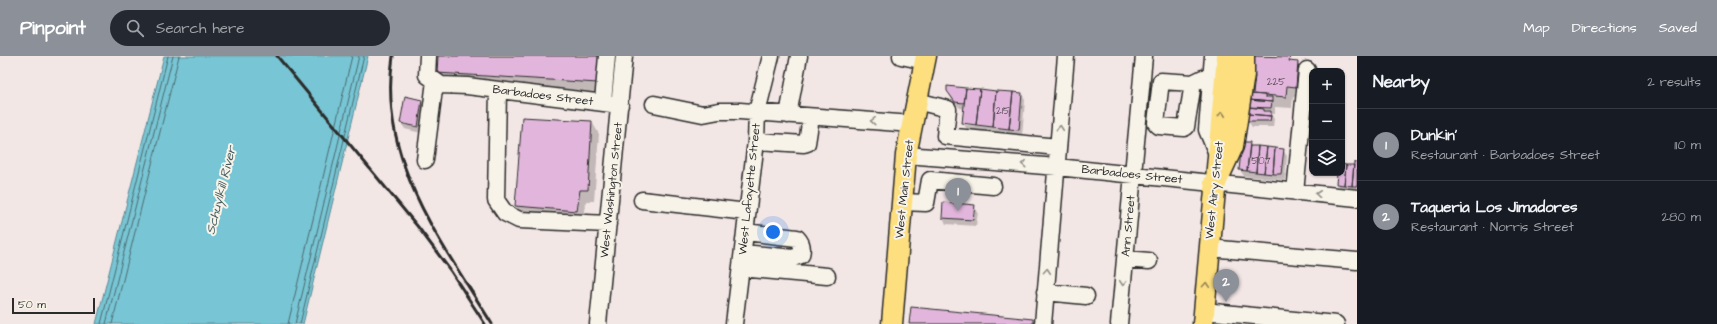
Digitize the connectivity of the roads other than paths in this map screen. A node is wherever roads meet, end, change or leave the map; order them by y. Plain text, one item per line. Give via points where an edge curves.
1 (428, 56) edge
2 (606, 56) edge
3 (624, 56) edge
4 (771, 56) edge
5 (799, 56) edge
6 (901, 56) edge
7 (1066, 56) edge
8 (1144, 56) edge
9 (1213, 56) edge
10 (1227, 56) edge
11 (1243, 56) edge
12 (926, 59) edge
13 (1307, 70) dead end
14 (1211, 79) junction
15 (435, 81) junction
16 (1193, 83) junction
17 (498, 90) junction
18 (917, 101) junction
19 (603, 102) junction
20 (620, 104) junction
21 (654, 104) dead end
22 (757, 112) junction
23 (788, 115) junction
24 (811, 117) junction
25 (912, 124) junction
26 (1137, 125) junction
27 (1157, 125) junction
28 (945, 136) junction
29 (994, 140) junction
30 (756, 141) junction
31 (1058, 147) junction
32 (906, 155) junction
33 (1218, 156) junction
34 (943, 158) junction
35 (425, 160) dead end
36 (976, 160) junction
37 (992, 162) junction
38 (1057, 167) junction
39 (1132, 174) junction
40 (1215, 183) junction
41 (973, 184) junction
42 (994, 186) dead end
43 (1294, 192) junction
44 (643, 196) dead end
45 (1357, 198) edge
46 (902, 202) junction
47 (748, 207) junction
48 (608, 224) junction
49 (745, 232) junction
50 (1208, 248) junction
51 (1125, 259) junction
52 (742, 261) junction
53 (1149, 261) dead end
54 (1357, 261) edge
55 (827, 276) dead end
56 (1046, 292) junction
57 (1086, 296) dead end
58 (1203, 317) edge
59 (598, 324) edge
60 (734, 324) edge
61 (892, 324) edge
62 (1043, 324) edge
63 (1119, 324) edge
64 (1336, 324) edge

1 - 15 street via 427,75
2 - 19 street
3 - 20 street, West Washington Street
4 - 22 street, West Lafayette Street
5 - 23 street
6 - 12 street
31 -> 7 street
8 - 26 street, Ann Street
9 - 14 street
33 -> 10 main road, West Airy Street
11 - 40 highway via 1232,146
12 - 18 main road, West Main Street
13 - 43 street
14 - 16 street via 1203,78
14 - 33 street via 1207,130
15 - 17 street, Barbadoes Street via 441,85
15 - 35 street
16 - 27 street via 1186,127
16 - 27 street via 1161,81
17 - 19 street, Barbadoes Street
17 - 48 street via 496,200 505,212 520,220
18 - 25 main road, West Main Street
18 - 28 street via 948,109
19 - 20 street, Barbadoes Street
20 - 48 street, West Washington Street
21 - 22 street via 703,114 719,111
22 - 23 street
22 - 30 street, West Lafayette Street
23 - 24 street
25 -> 24 street
24 - 30 street via 807,143
25 - 32 main road, West Main Street
26 - 27 street
26 - 39 street, Ann Street
28 - 29 street
28 - 34 street
29 - 31 street
29 - 37 street
30 - 47 street, West Lafayette Street
31 - 38 street
32 - 34 street, Barbadoes Street
32 - 46 main road, West Main Street
33 - 40 main road, West Airy Street
34 - 36 street, Barbadoes Street
36 - 37 street, Barbadoes Street
36 - 41 street
38 -> 37 street, Barbadoes Street
38 - 39 street, Barbadoes Street
56 -> 38 street
39 - 40 street, Barbadoes Street
39 - 51 street, Ann Street
40 - 43 street, Barbadoes Street
40 - 50 main road, West Airy Street
41 - 42 street
41 - 46 street via 930,180 926,204
45 -> 43 street, Barbadoes Street
44 - 47 street
46 - 61 main road, West Main Street
47 - 49 street, West Lafayette Street
48 - 59 street, West Washington Street
49 - 52 street, West Lafayette Street
49 - 52 street via 797,238 802,250 801,255 793,258
50 - 54 street
58 -> 50 main road, West Airy Street
51 - 53 street
51 -> 63 street, Ann Street
52 - 55 street
52 - 60 street, West Lafayette Street
56 - 57 street
56 - 62 street
58 - 64 street

